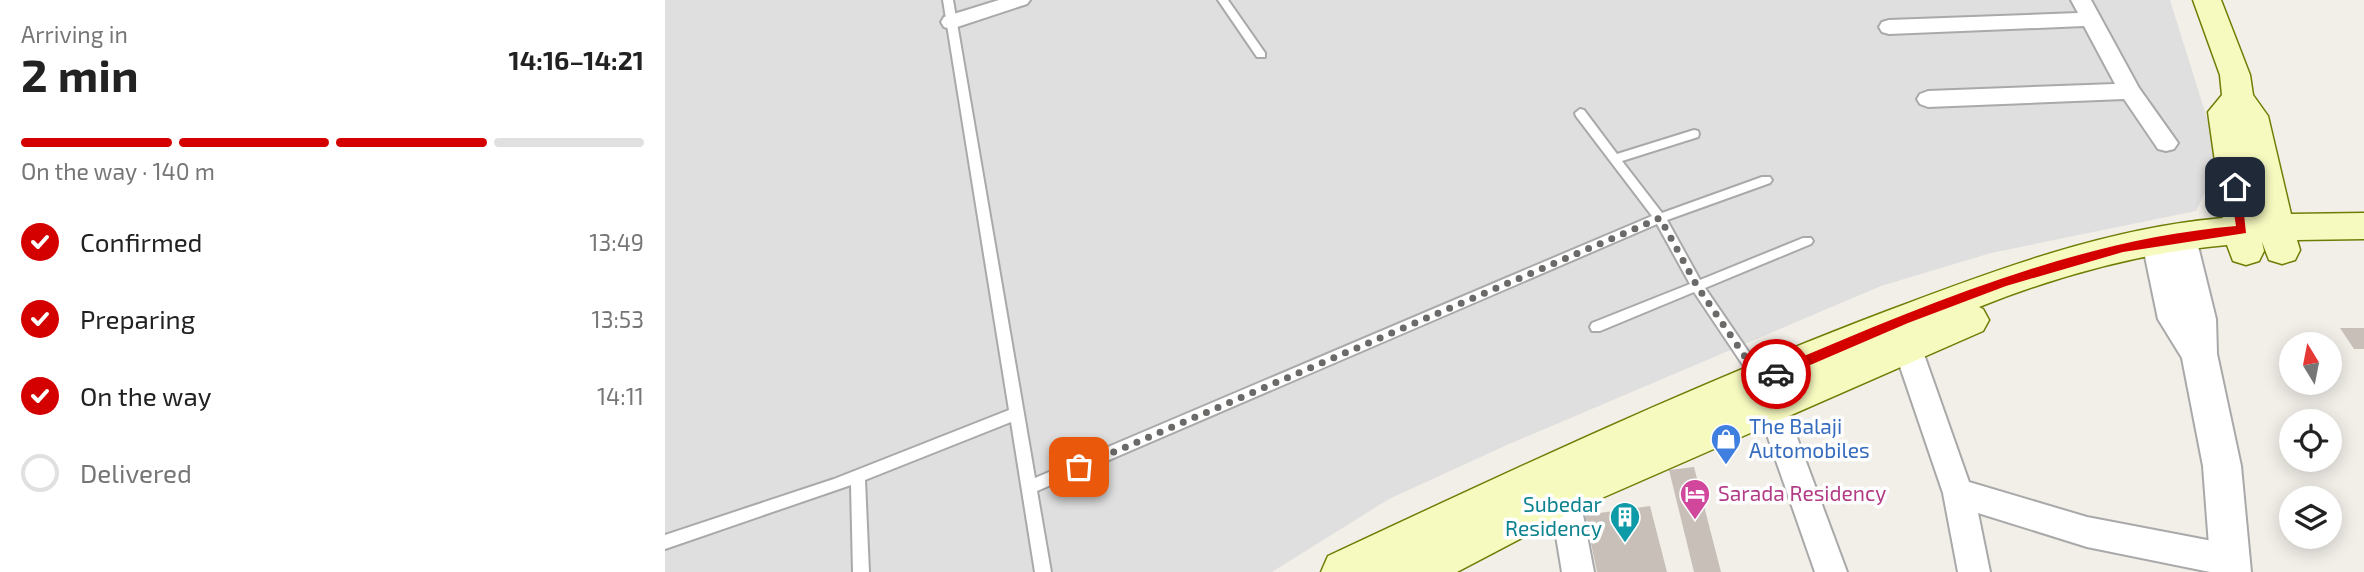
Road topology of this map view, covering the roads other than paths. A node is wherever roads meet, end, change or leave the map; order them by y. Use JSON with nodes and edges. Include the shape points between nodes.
{"nodes":[{"id":1,"x":948,"y":0,"type":"edge"},
{"id":2,"x":1020,"y":0,"type":"edge"},
{"id":3,"x":1223,"y":0,"type":"edge"},
{"id":4,"x":2207,"y":0,"type":"edge"},
{"id":5,"x":2086,"y":9,"type":"edge"},
{"id":6,"x":951,"y":22,"type":"junction"},
{"id":7,"x":1889,"y":27,"type":"dead end"},
{"id":8,"x":1261,"y":55,"type":"dead end"},
{"id":9,"x":2130,"y":91,"type":"junction"},
{"id":10,"x":2238,"y":97,"type":"joint"},
{"id":11,"x":1928,"y":99,"type":"dead end"},
{"id":12,"x":1580,"y":113,"type":"dead end"},
{"id":13,"x":1694,"y":134,"type":"dead end"},
{"id":14,"x":2167,"y":143,"type":"dead end"},
{"id":15,"x":1615,"y":159,"type":"junction"},
{"id":16,"x":1766,"y":180,"type":"dead end"},
{"id":17,"x":1660,"y":218,"type":"junction"},
{"id":18,"x":2364,"y":226,"type":"edge"},
{"id":19,"x":2262,"y":239,"type":"junction"},
{"id":20,"x":1807,"y":242,"type":"dead end"},
{"id":21,"x":2364,"y":247,"type":"edge"},
{"id":22,"x":2170,"y":249,"type":"junction"},
{"id":23,"x":1697,"y":286,"type":"junction"},
{"id":24,"x":1596,"y":327,"type":"dead end"},
{"id":25,"x":1907,"y":346,"type":"junction"},
{"id":26,"x":1766,"y":392,"type":"junction"},
{"id":27,"x":1016,"y":414,"type":"junction"},
{"id":28,"x":858,"y":476,"type":"junction"},
{"id":29,"x":1028,"y":488,"type":"junction"},
{"id":30,"x":1958,"y":493,"type":"junction"},
{"id":31,"x":1564,"y":494,"type":"junction"},
{"id":32,"x":665,"y":542,"type":"edge"},
{"id":33,"x":2229,"y":566,"type":"edge"},
{"id":34,"x":861,"y":572,"type":"edge"},
{"id":35,"x":1043,"y":572,"type":"edge"},
{"id":36,"x":1343,"y":572,"type":"edge"},
{"id":37,"x":1411,"y":572,"type":"edge"},
{"id":38,"x":1578,"y":572,"type":"edge"},
{"id":39,"x":1831,"y":572,"type":"edge"},
{"id":40,"x":1974,"y":572,"type":"edge"}],
"edges":[{"from":1,"to":6,"type":"lane"},
{"from":2,"to":6,"type":"street"},
{"from":3,"to":8,"type":"lane"},
{"from":4,"to":10,"type":"main road","via":[[2235,75]]},
{"from":5,"to":7,"type":"street"},
{"from":5,"to":9,"type":"street"},
{"from":6,"to":27,"type":"lane"},
{"from":9,"to":11,"type":"street"},
{"from":9,"to":14,"type":"street"},
{"from":10,"to":19,"type":"main road","via":[[2224,112]]},
{"from":12,"to":15,"type":"lane"},
{"from":13,"to":15,"type":"lane"},
{"from":15,"to":17,"type":"lane"},
{"from":16,"to":17,"type":"lane"},
{"from":17,"to":23,"type":"lane"},
{"from":17,"to":29,"type":"lane"},
{"from":18,"to":19,"type":"main road"},
{"from":19,"to":21,"type":"main road"},
{"from":19,"to":22,"type":"main road"},
{"from":20,"to":23,"type":"lane"},
{"from":22,"to":25,"type":"main road"},
{"from":22,"to":26,"type":"main road","via":[[2123,248],[2004,282],[1904,319]]},
{"from":22,"to":33,"type":"street","via":[[2175,319],[2199,354],[2222,466]]},
{"from":23,"to":24,"type":"lane"},
{"from":23,"to":26,"type":"lane"},
{"from":25,"to":26,"type":"main road"},
{"from":25,"to":30,"type":"street"},
{"from":26,"to":31,"type":"main road"},
{"from":26,"to":36,"type":"main road","via":[[1560,468]]},
{"from":26,"to":39,"type":"street"},
{"from":27,"to":28,"type":"lane"},
{"from":27,"to":29,"type":"lane"},
{"from":28,"to":32,"type":"lane"},
{"from":28,"to":34,"type":"lane"},
{"from":29,"to":35,"type":"lane"},
{"from":30,"to":33,"type":"street","via":[[2087,532]]},
{"from":30,"to":40,"type":"street"},
{"from":31,"to":37,"type":"main road"},
{"from":31,"to":38,"type":"street"}]}
